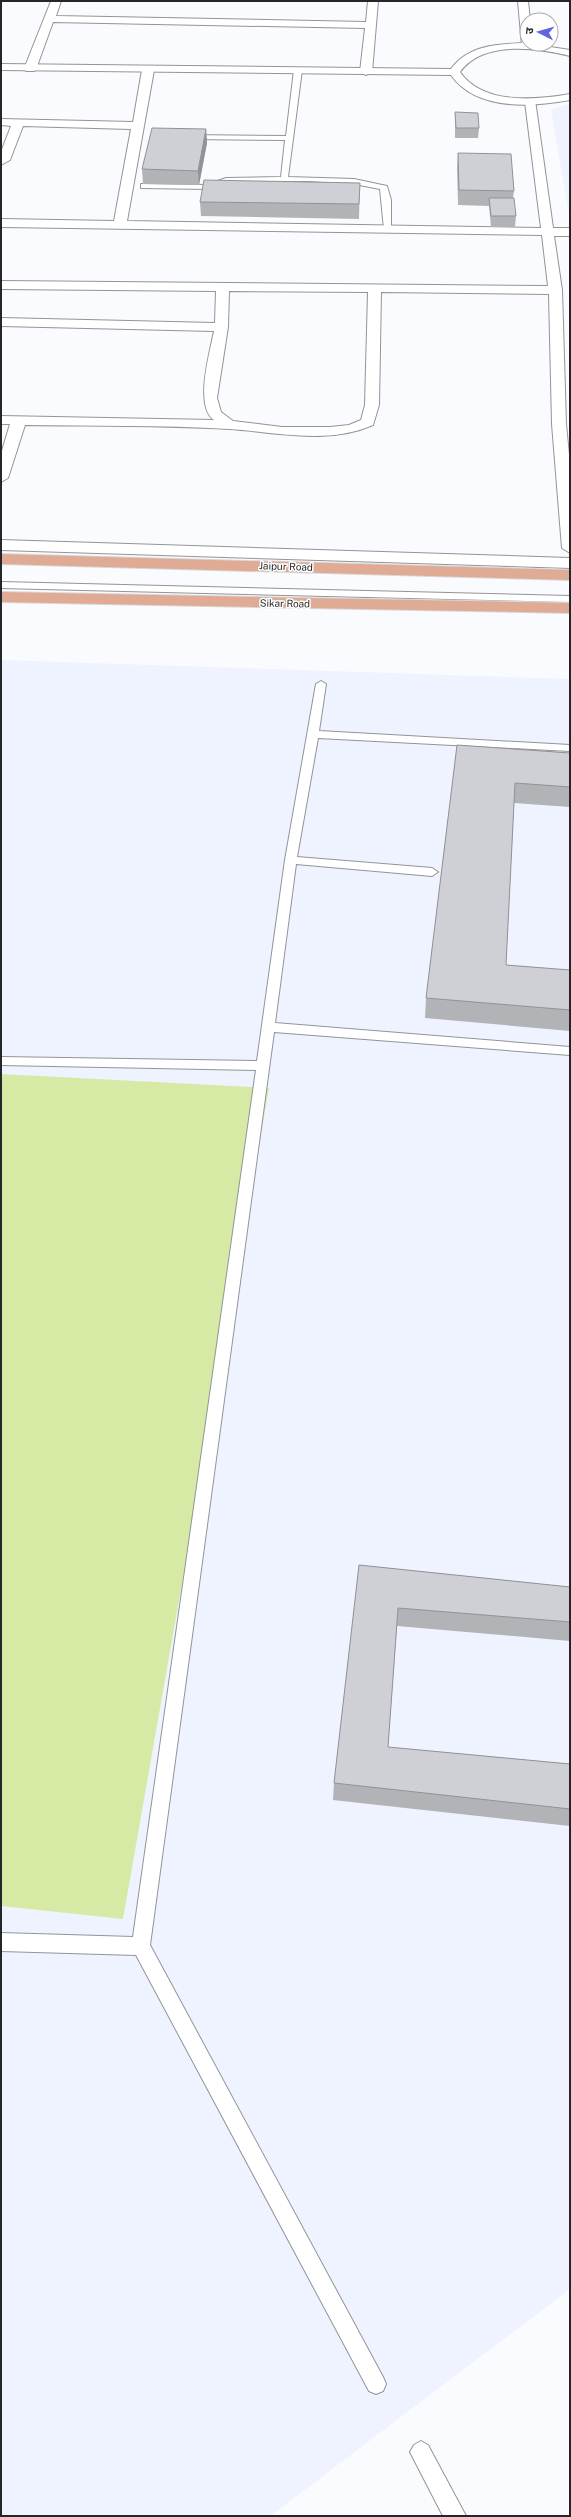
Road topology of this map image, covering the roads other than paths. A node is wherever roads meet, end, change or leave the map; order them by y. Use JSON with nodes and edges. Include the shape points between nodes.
{"nodes":[{"id":1,"x":56,"y":1,"type":"edge"},
{"id":2,"x":373,"y":1,"type":"edge"},
{"id":3,"x":523,"y":1,"type":"edge"},
{"id":4,"x":524,"y":12,"type":"edge"},
{"id":5,"x":50,"y":19,"type":"junction"},
{"id":6,"x":372,"y":25,"type":"junction"},
{"id":7,"x":519,"y":47,"type":"edge"},
{"id":8,"x":559,"y":51,"type":"edge"},
{"id":9,"x":570,"y":53,"type":"edge"},
{"id":10,"x":1,"y":67,"type":"edge"},
{"id":11,"x":30,"y":69,"type":"junction"},
{"id":12,"x":148,"y":70,"type":"junction"},
{"id":13,"x":298,"y":70,"type":"junction"},
{"id":14,"x":366,"y":72,"type":"junction"},
{"id":15,"x":454,"y":72,"type":"junction"},
{"id":16,"x":570,"y":97,"type":"edge"},
{"id":17,"x":531,"y":102,"type":"junction"},
{"id":18,"x":1,"y":122,"type":"edge"},
{"id":19,"x":18,"y":123,"type":"junction"},
{"id":20,"x":136,"y":126,"type":"junction"},
{"id":21,"x":180,"y":137,"type":"edge"},
{"id":22,"x":288,"y":138,"type":"junction"},
{"id":23,"x":1,"y":161,"type":"edge"},
{"id":24,"x":284,"y":180,"type":"junction"},
{"id":25,"x":144,"y":186,"type":"edge"},
{"id":26,"x":1,"y":223,"type":"edge"},
{"id":27,"x":120,"y":225,"type":"junction"},
{"id":28,"x":388,"y":229,"type":"junction"},
{"id":29,"x":547,"y":231,"type":"junction"},
{"id":30,"x":570,"y":232,"type":"edge"},
{"id":31,"x":1,"y":285,"type":"edge"},
{"id":32,"x":223,"y":288,"type":"junction"},
{"id":33,"x":375,"y":288,"type":"junction"},
{"id":34,"x":555,"y":290,"type":"junction"},
{"id":35,"x":1,"y":322,"type":"edge"},
{"id":36,"x":221,"y":327,"type":"junction"},
{"id":37,"x":1,"y":420,"type":"edge"},
{"id":38,"x":19,"y":420,"type":"junction"},
{"id":39,"x":565,"y":424,"type":"edge"},
{"id":40,"x":229,"y":425,"type":"junction"},
{"id":41,"x":1,"y":478,"type":"edge"},
{"id":42,"x":1,"y":545,"type":"edge"},
{"id":43,"x":570,"y":548,"type":"edge"},
{"id":44,"x":1,"y":559,"type":"edge"},
{"id":45,"x":570,"y":563,"type":"edge"},
{"id":46,"x":570,"y":575,"type":"edge"},
{"id":47,"x":1,"y":586,"type":"edge"},
{"id":48,"x":1,"y":597,"type":"edge"},
{"id":49,"x":570,"y":599,"type":"edge"},
{"id":50,"x":570,"y":608,"type":"edge"},
{"id":51,"x":321,"y":684,"type":"dead end"},
{"id":52,"x":313,"y":734,"type":"junction"},
{"id":53,"x":570,"y":748,"type":"edge"},
{"id":54,"x":291,"y":860,"type":"junction"},
{"id":55,"x":432,"y":872,"type":"dead end"},
{"id":56,"x":269,"y":1027,"type":"junction"},
{"id":57,"x":570,"y":1051,"type":"edge"},
{"id":58,"x":1,"y":1061,"type":"edge"},
{"id":59,"x":263,"y":1066,"type":"junction"},
{"id":60,"x":1,"y":1942,"type":"edge"},
{"id":61,"x":141,"y":1946,"type":"junction"},
{"id":62,"x":376,"y":2384,"type":"dead end"},
{"id":63,"x":421,"y":2452,"type":"dead end"},
{"id":64,"x":455,"y":2516,"type":"edge"}],
"edges":[{"from":1,"to":5,"type":"street"},
{"from":2,"to":6,"type":"street"},
{"from":3,"to":4,"type":"street"},
{"from":5,"to":6,"type":"street"},
{"from":5,"to":11,"type":"street"},
{"from":6,"to":14,"type":"street"},
{"from":7,"to":15,"type":"street","via":[[489,49],[469,55],[458,63]]},
{"from":8,"to":9,"type":"street"},
{"from":10,"to":11,"type":"street"},
{"from":11,"to":12,"type":"street"},
{"from":12,"to":13,"type":"street"},
{"from":12,"to":20,"type":"street"},
{"from":13,"to":14,"type":"street"},
{"from":13,"to":22,"type":"lane"},
{"from":14,"to":15,"type":"street"},
{"from":15,"to":17,"type":"street","via":[[467,88],[484,95]]},
{"from":16,"to":17,"type":"street"},
{"from":17,"to":29,"type":"street"},
{"from":18,"to":19,"type":"street"},
{"from":19,"to":20,"type":"street"},
{"from":19,"to":23,"type":"street","via":[[4,160]]},
{"from":20,"to":27,"type":"street"},
{"from":21,"to":22,"type":"lane"},
{"from":22,"to":24,"type":"lane"},
{"from":24,"to":25,"type":"lane","via":[[226,180],[208,187]]},
{"from":24,"to":28,"type":"lane","via":[[376,183],[384,188]]},
{"from":26,"to":27,"type":"street"},
{"from":27,"to":28,"type":"street"},
{"from":28,"to":29,"type":"street"},
{"from":29,"to":30,"type":"street"},
{"from":29,"to":34,"type":"street"},
{"from":31,"to":32,"type":"street"},
{"from":32,"to":33,"type":"street"},
{"from":32,"to":36,"type":"street"},
{"from":33,"to":34,"type":"street"},
{"from":33,"to":40,"type":"street","via":[[372,405],[368,422],[352,429],[330,432],[282,431]]},
{"from":34,"to":39,"type":"street"},
{"from":35,"to":36,"type":"street"},
{"from":36,"to":40,"type":"street","via":[[210,398],[214,414]]},
{"from":37,"to":38,"type":"street"},
{"from":38,"to":40,"type":"street"},
{"from":38,"to":41,"type":"street"},
{"from":39,"to":43,"type":"street"},
{"from":42,"to":45,"type":"street"},
{"from":44,"to":46,"type":"main road","name":"Jaipur Road"},
{"from":47,"to":49,"type":"lane"},
{"from":48,"to":50,"type":"main road","name":"Sikar Road"},
{"from":51,"to":52,"type":"lane"},
{"from":52,"to":53,"type":"lane"},
{"from":52,"to":54,"type":"lane"},
{"from":54,"to":55,"type":"lane"},
{"from":54,"to":56,"type":"lane"},
{"from":56,"to":57,"type":"lane"},
{"from":56,"to":59,"type":"lane"},
{"from":58,"to":59,"type":"lane"},
{"from":59,"to":61,"type":"lane"},
{"from":60,"to":61,"type":"lane"},
{"from":61,"to":62,"type":"lane"},
{"from":63,"to":64,"type":"lane"}]}
